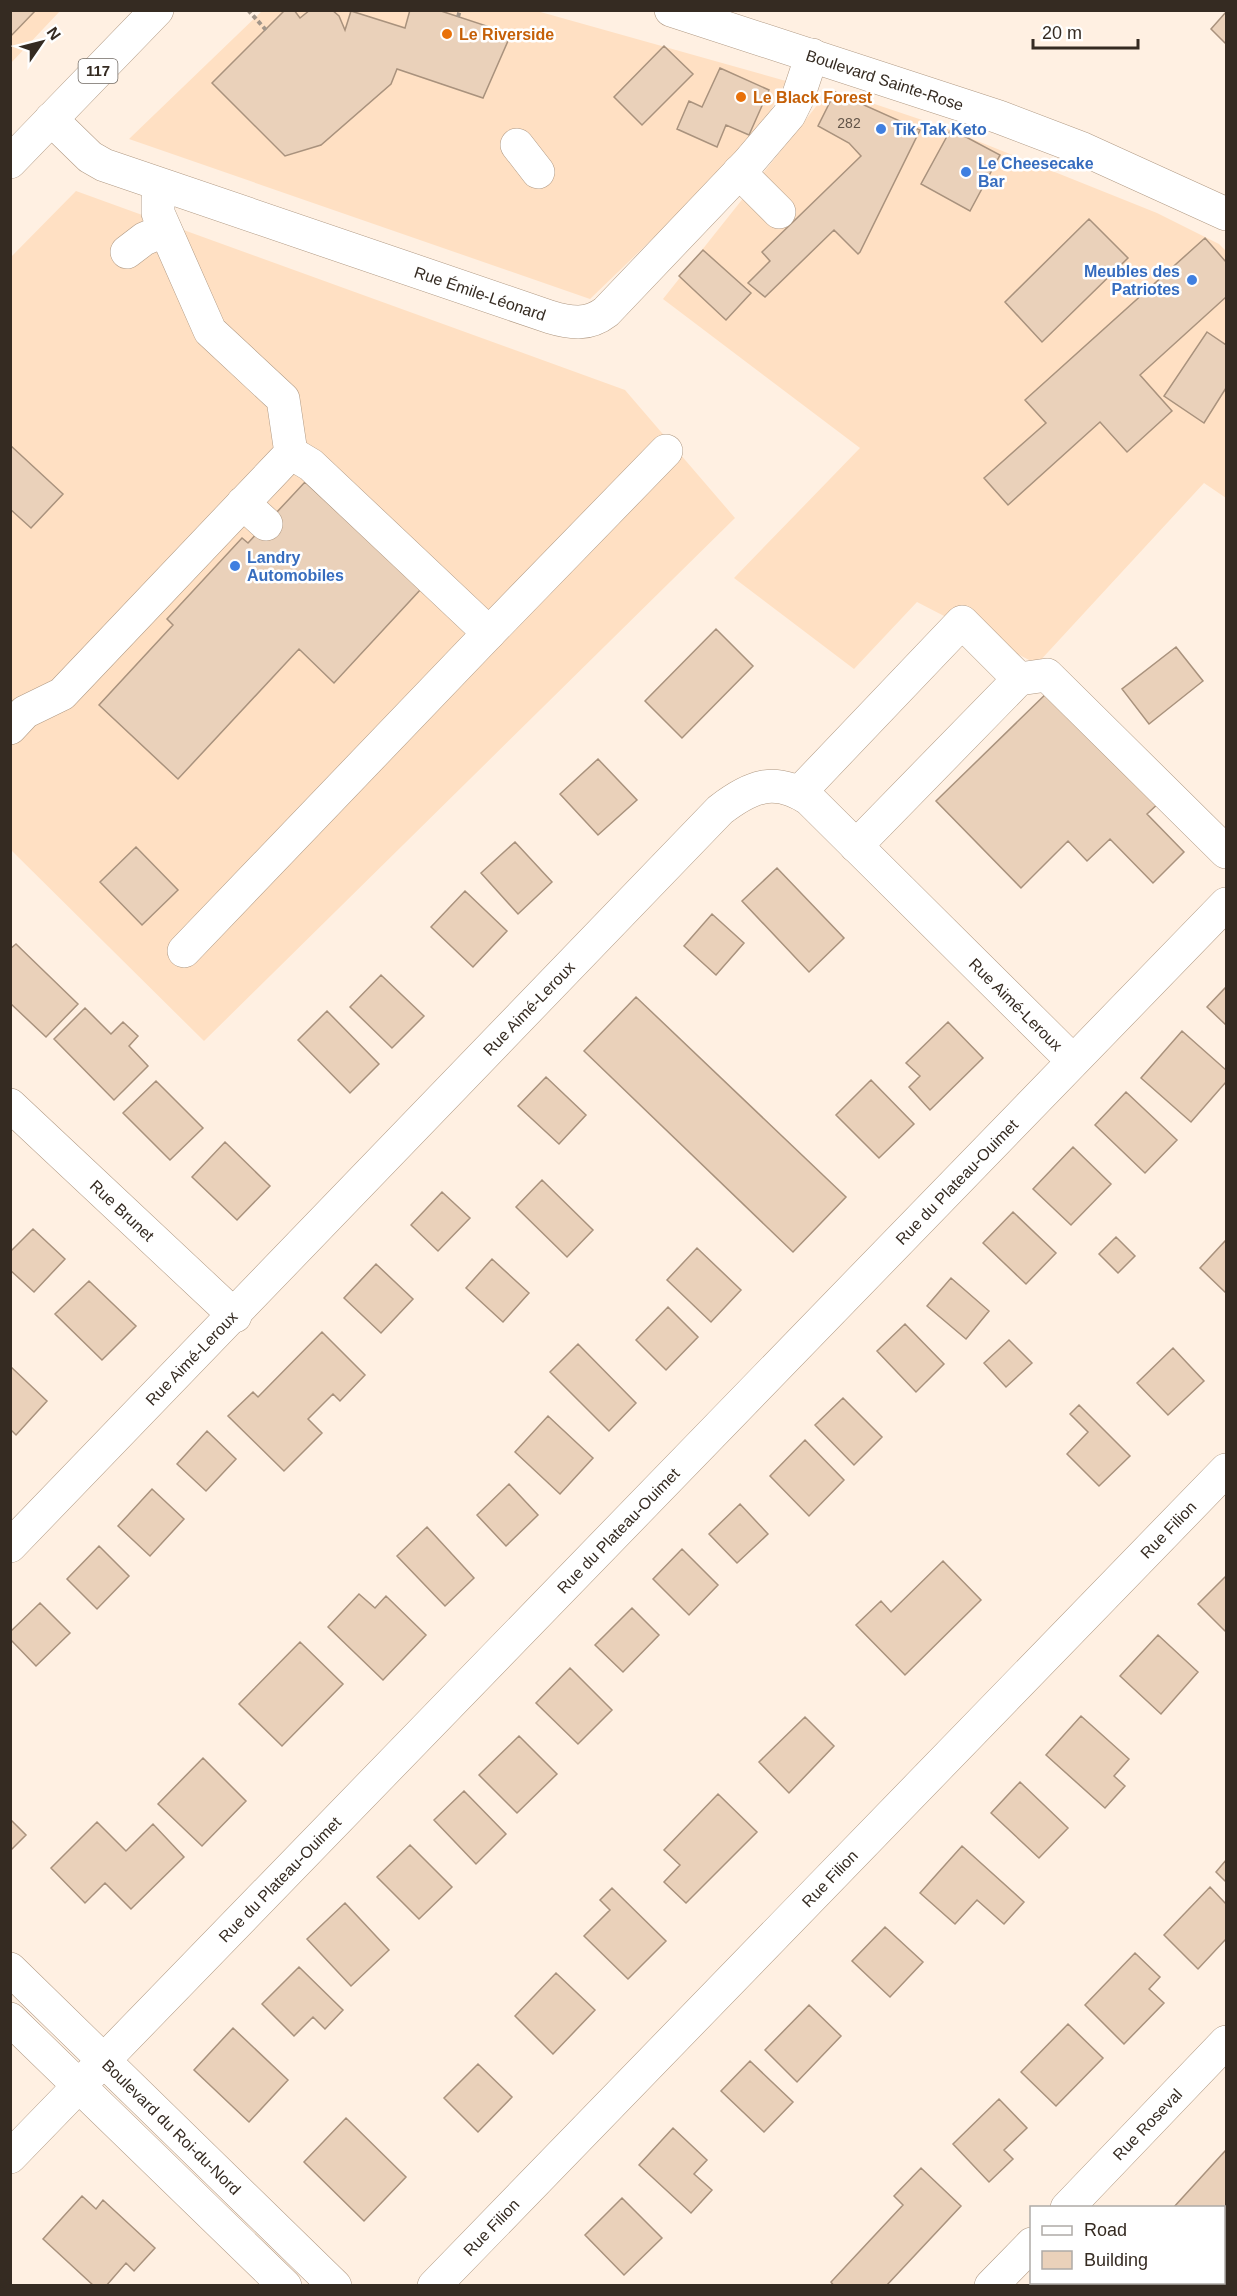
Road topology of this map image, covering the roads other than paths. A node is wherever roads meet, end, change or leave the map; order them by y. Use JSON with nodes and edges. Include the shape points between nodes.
{"nodes":[{"id":1,"x":157,"y":10,"type":"edge"},
{"id":2,"x":671,"y":10,"type":"edge"},
{"id":3,"x":812,"y":55,"type":"junction"},
{"id":4,"x":51,"y":119,"type":"junction"},
{"id":5,"x":517,"y":145,"type":"dead end"},
{"id":6,"x":10,"y":162,"type":"edge"},
{"id":7,"x":538,"y":172,"type":"dead end"},
{"id":8,"x":739,"y":172,"type":"junction"},
{"id":9,"x":162,"y":187,"type":"junction"},
{"id":10,"x":779,"y":212,"type":"dead end"},
{"id":11,"x":1227,"y":214,"type":"edge"},
{"id":12,"x":165,"y":230,"type":"junction"},
{"id":13,"x":127,"y":252,"type":"dead end"},
{"id":14,"x":666,"y":452,"type":"dead end"},
{"id":15,"x":291,"y":453,"type":"junction"},
{"id":16,"x":489,"y":633,"type":"junction"},
{"id":17,"x":1019,"y":679,"type":"junction"},
{"id":18,"x":10,"y":728,"type":"edge"},
{"id":19,"x":800,"y":793,"type":"junction"},
{"id":20,"x":856,"y":846,"type":"junction"},
{"id":21,"x":1227,"y":852,"type":"edge"},
{"id":22,"x":1227,"y":904,"type":"edge"},
{"id":23,"x":184,"y":951,"type":"dead end"},
{"id":24,"x":1073,"y":1061,"type":"junction"},
{"id":25,"x":10,"y":1105,"type":"edge"},
{"id":26,"x":234,"y":1316,"type":"junction"},
{"id":27,"x":1227,"y":1470,"type":"edge"},
{"id":28,"x":10,"y":1546,"type":"edge"},
{"id":29,"x":10,"y":1969,"type":"edge"},
{"id":30,"x":10,"y":2019,"type":"edge"},
{"id":31,"x":1227,"y":2042,"type":"edge"},
{"id":32,"x":105,"y":2060,"type":"junction"},
{"id":33,"x":79,"y":2086,"type":"junction"},
{"id":34,"x":10,"y":2157,"type":"edge"},
{"id":35,"x":1069,"y":2206,"type":"edge"},
{"id":36,"x":1030,"y":2246,"type":"edge"},
{"id":37,"x":285,"y":2286,"type":"edge"},
{"id":38,"x":335,"y":2286,"type":"edge"},
{"id":39,"x":434,"y":2286,"type":"edge"},
{"id":40,"x":991,"y":2286,"type":"edge"}],
"edges":[{"from":1,"to":4,"type":"street","number":"117"},
{"from":2,"to":3,"type":"street","name":"Boulevard Sainte-Rose"},
{"from":3,"to":8,"type":"street","name":"Rue Émile-Léonard","via":[[789,115]]},
{"from":3,"to":11,"type":"street","name":"Boulevard Sainte-Rose","via":[[1083,149]]},
{"from":4,"to":6,"type":"street","number":"117"},
{"from":4,"to":9,"type":"street","name":"Rue Émile-Léonard","via":[[90,157]]},
{"from":5,"to":7,"type":"street"},
{"from":8,"to":9,"type":"street","name":"Rue Émile-Léonard","via":[[606,312],[578,323]]},
{"from":8,"to":10,"type":"street"},
{"from":9,"to":12,"type":"street","via":[[157,205]]},
{"from":12,"to":13,"type":"street"},
{"from":12,"to":15,"type":"street","via":[[210,331],[283,399]]},
{"from":14,"to":16,"type":"street"},
{"from":15,"to":16,"type":"street","via":[[310,465]]},
{"from":15,"to":18,"type":"street","via":[[255,513],[62,694],[25,712]]},
{"from":16,"to":23,"type":"street"},
{"from":17,"to":19,"type":"street","via":[[962,622]]},
{"from":17,"to":20,"type":"street"},
{"from":17,"to":21,"type":"street","via":[[1047,675]]},
{"from":19,"to":20,"type":"street","name":"Rue Aimé-Leroux"},
{"from":19,"to":26,"type":"street","name":"Rue Aimé-Leroux","via":[[784,788],[755,788],[720,810]]},
{"from":20,"to":24,"type":"street","name":"Rue Aimé-Leroux"},
{"from":22,"to":24,"type":"street","name":"Rue du Plateau-Ouimet"},
{"from":24,"to":32,"type":"street","name":"Rue du Plateau-Ouimet"},
{"from":25,"to":26,"type":"street","name":"Rue Brunet"},
{"from":26,"to":28,"type":"street","name":"Rue Aimé-Leroux"},
{"from":27,"to":39,"type":"street","name":"Rue Filion"},
{"from":29,"to":32,"type":"street","name":"Boulevard du Roi-du-Nord"},
{"from":30,"to":33,"type":"street"},
{"from":31,"to":35,"type":"street","name":"Rue Roseval"},
{"from":32,"to":33,"type":"street","name":"Rue du Plateau-Ouimet"},
{"from":32,"to":38,"type":"street","name":"Boulevard du Roi-du-Nord"},
{"from":33,"to":34,"type":"street","name":"Rue du Plateau-Ouimet"},
{"from":33,"to":37,"type":"street"},
{"from":36,"to":40,"type":"street"}]}
